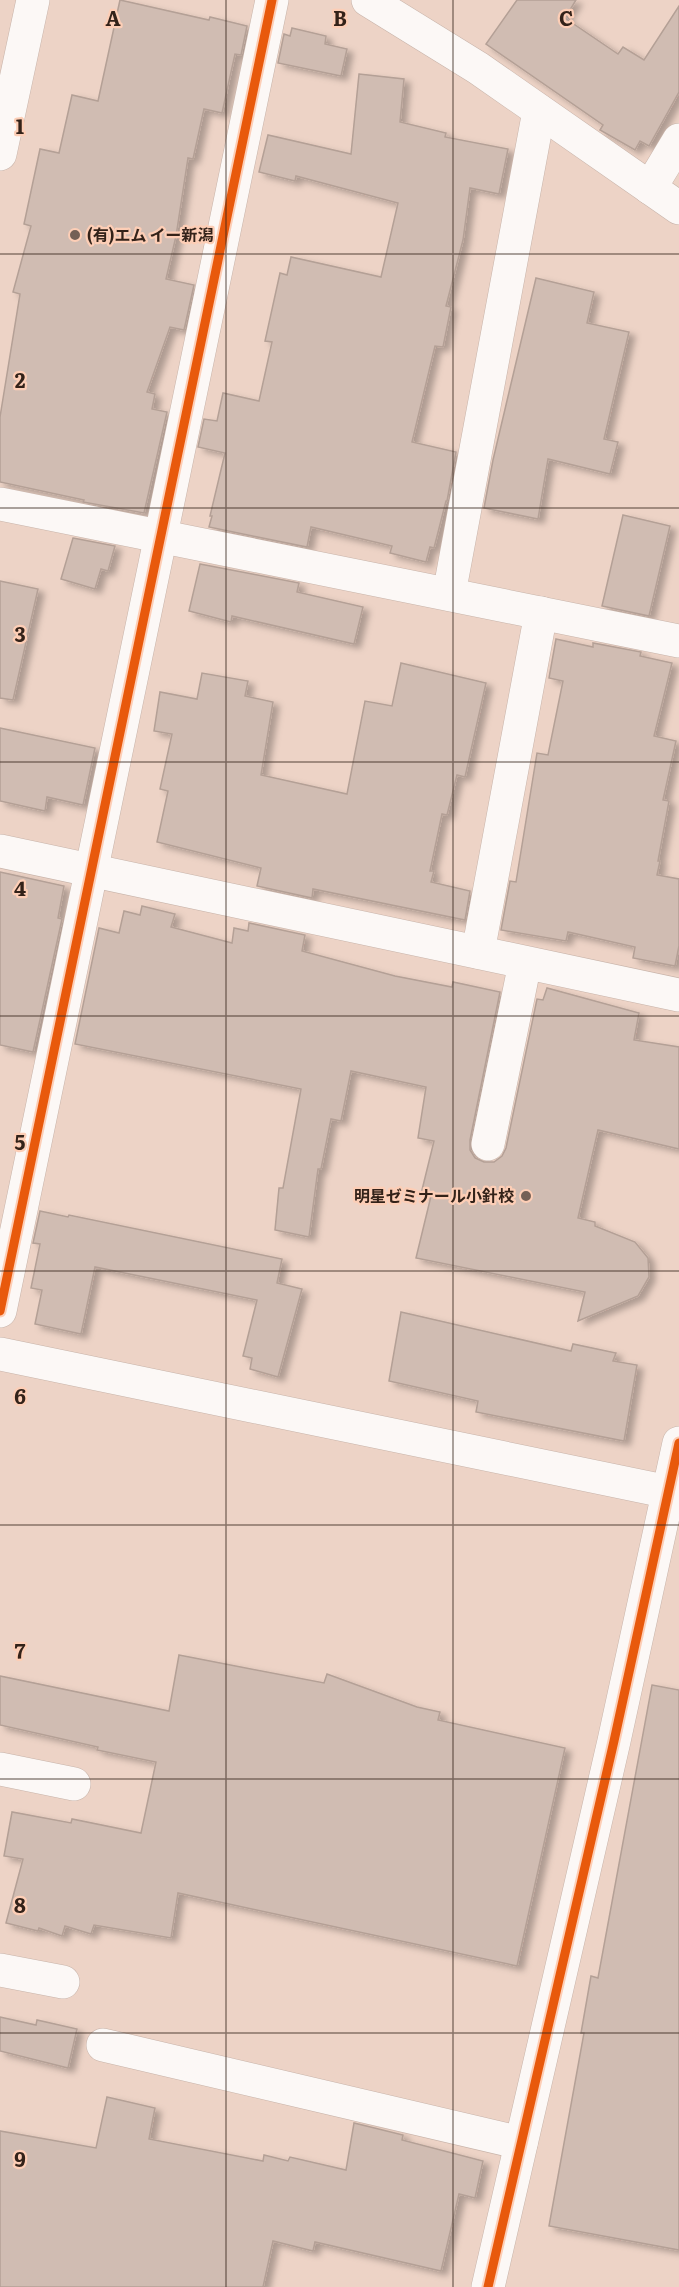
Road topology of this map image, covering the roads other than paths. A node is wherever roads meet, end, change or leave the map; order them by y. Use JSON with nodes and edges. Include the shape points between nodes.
{"nodes":[{"id":1,"x":33,"y":0,"type":"edge"},
{"id":2,"x":272,"y":0,"type":"edge"},
{"id":3,"x":368,"y":0,"type":"edge"},
{"id":4,"x":539,"y":111,"type":"junction"},
{"id":5,"x":679,"y":140,"type":"edge"},
{"id":6,"x":0,"y":154,"type":"edge"},
{"id":7,"x":650,"y":188,"type":"junction"},
{"id":8,"x":679,"y":208,"type":"edge"},
{"id":9,"x":0,"y":504,"type":"edge"},
{"id":10,"x":161,"y":537,"type":"junction"},
{"id":11,"x":449,"y":594,"type":"junction"},
{"id":12,"x":541,"y":613,"type":"junction"},
{"id":13,"x":679,"y":641,"type":"edge"},
{"id":14,"x":0,"y":851,"type":"edge"},
{"id":15,"x":91,"y":870,"type":"junction"},
{"id":16,"x":478,"y":952,"type":"junction"},
{"id":17,"x":525,"y":963,"type":"junction"},
{"id":18,"x":679,"y":995,"type":"edge"},
{"id":19,"x":488,"y":1144,"type":"dead end"},
{"id":20,"x":0,"y":1311,"type":"edge"},
{"id":21,"x":0,"y":1354,"type":"edge"},
{"id":22,"x":679,"y":1443,"type":"edge"},
{"id":23,"x":674,"y":1493,"type":"edge"},
{"id":24,"x":0,"y":1769,"type":"edge"},
{"id":25,"x":74,"y":1784,"type":"dead end"},
{"id":26,"x":0,"y":1970,"type":"edge"},
{"id":27,"x":63,"y":1982,"type":"dead end"},
{"id":28,"x":103,"y":2045,"type":"dead end"},
{"id":29,"x":521,"y":2143,"type":"junction"},
{"id":30,"x":488,"y":2287,"type":"edge"}],
"edges":[{"from":1,"to":6,"type":"street"},
{"from":2,"to":10,"type":"street"},
{"from":3,"to":4,"type":"street"},
{"from":4,"to":7,"type":"street"},
{"from":4,"to":11,"type":"street"},
{"from":5,"to":7,"type":"street"},
{"from":7,"to":8,"type":"street"},
{"from":9,"to":10,"type":"street"},
{"from":10,"to":11,"type":"street"},
{"from":10,"to":15,"type":"street"},
{"from":11,"to":12,"type":"street"},
{"from":12,"to":13,"type":"street"},
{"from":12,"to":16,"type":"street"},
{"from":14,"to":15,"type":"street"},
{"from":15,"to":16,"type":"street"},
{"from":15,"to":20,"type":"street"},
{"from":16,"to":17,"type":"street"},
{"from":17,"to":18,"type":"street"},
{"from":17,"to":19,"type":"street"},
{"from":21,"to":23,"type":"street"},
{"from":22,"to":23,"type":"street"},
{"from":23,"to":29,"type":"street"},
{"from":24,"to":25,"type":"street"},
{"from":26,"to":27,"type":"street"},
{"from":28,"to":29,"type":"street"},
{"from":29,"to":30,"type":"street"}]}
